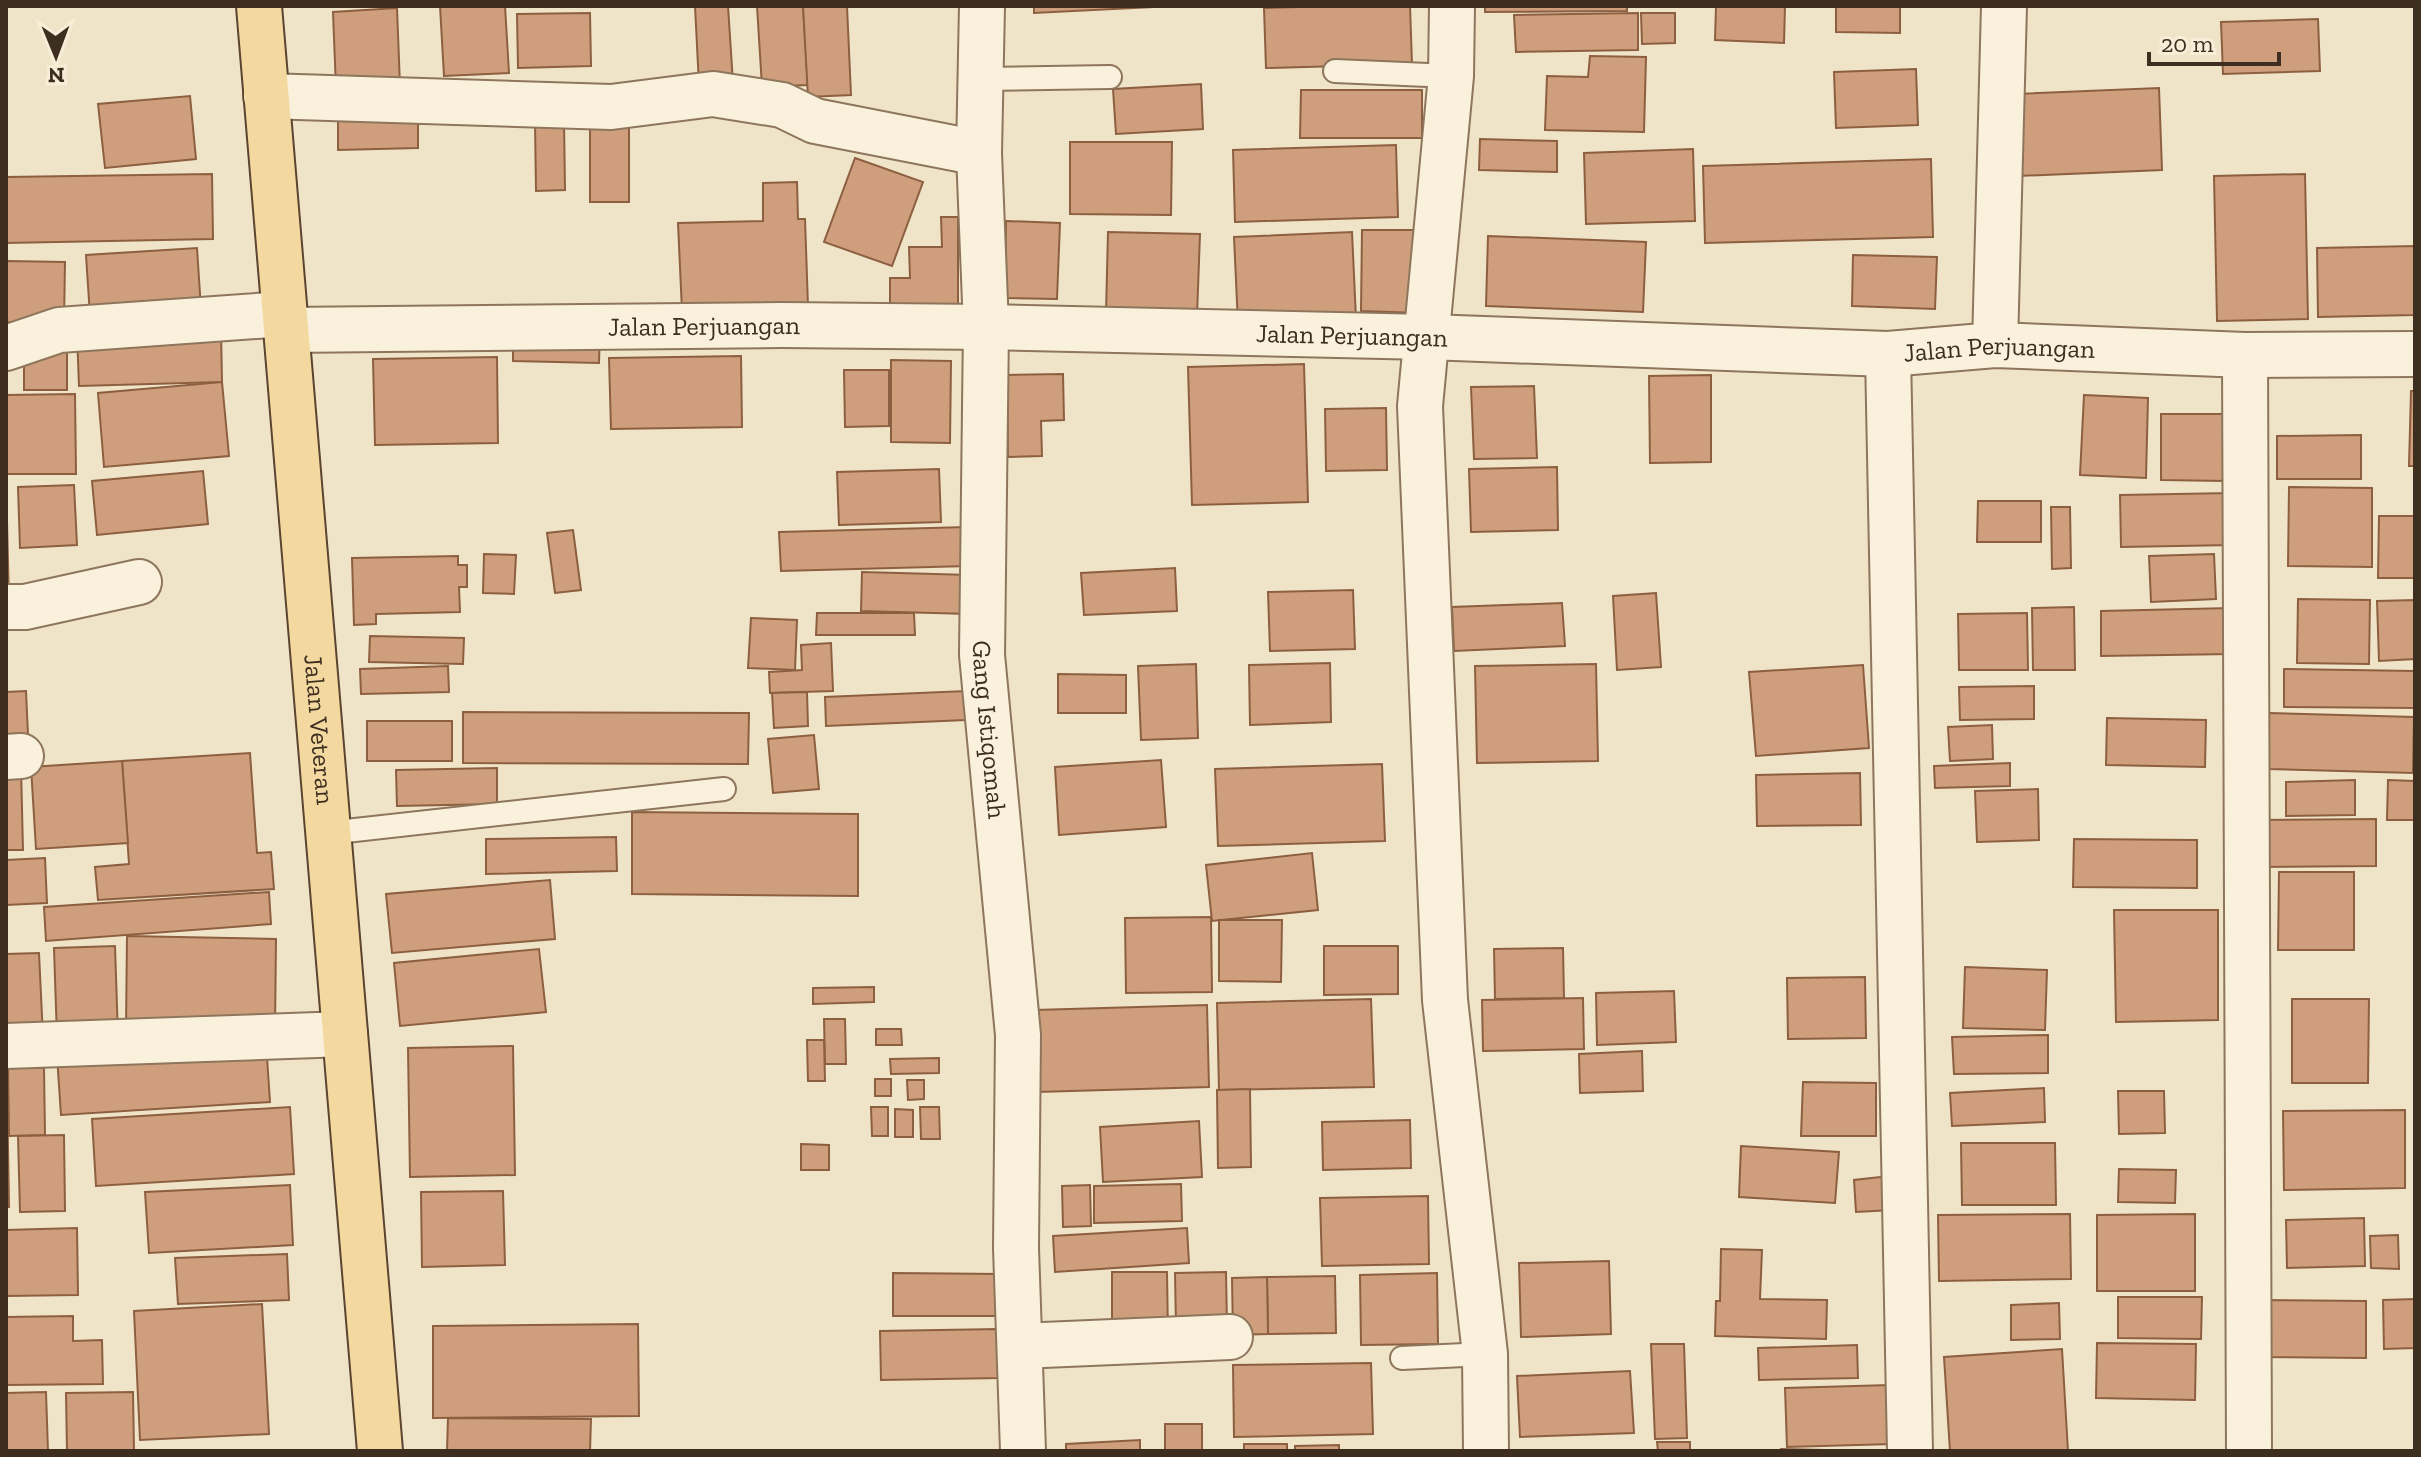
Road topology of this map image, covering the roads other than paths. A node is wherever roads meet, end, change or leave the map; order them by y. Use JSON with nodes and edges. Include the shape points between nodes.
{"nodes":[{"id":1,"x":259,"y":6,"type":"edge"},
{"id":2,"x":982,"y":6,"type":"edge"},
{"id":3,"x":1452,"y":6,"type":"edge"},
{"id":4,"x":2004,"y":6,"type":"edge"},
{"id":5,"x":1335,"y":71,"type":"dead end"},
{"id":6,"x":1451,"y":76,"type":"junction"},
{"id":7,"x":1110,"y":77,"type":"dead end"},
{"id":8,"x":981,"y":79,"type":"junction"},
{"id":9,"x":266,"y":96,"type":"junction"},
{"id":10,"x":979,"y":153,"type":"junction"},
{"id":11,"x":285,"y":322,"type":"junction"},
{"id":12,"x":986,"y":327,"type":"junction"},
{"id":13,"x":1428,"y":337,"type":"junction"},
{"id":14,"x":1995,"y":345,"type":"junction"},
{"id":15,"x":6,"y":348,"type":"edge"},
{"id":16,"x":1888,"y":354,"type":"junction"},
{"id":17,"x":2415,"y":354,"type":"edge"},
{"id":18,"x":2245,"y":355,"type":"junction"},
{"id":19,"x":139,"y":582,"type":"dead end"},
{"id":20,"x":6,"y":607,"type":"edge"},
{"id":21,"x":724,"y":789,"type":"dead end"},
{"id":22,"x":328,"y":833,"type":"junction"},
{"id":23,"x":345,"y":1034,"type":"junction"},
{"id":24,"x":6,"y":1046,"type":"edge"},
{"id":25,"x":1230,"y":1337,"type":"dead end"},
{"id":26,"x":1020,"y":1346,"type":"junction"},
{"id":27,"x":1485,"y":1354,"type":"junction"},
{"id":28,"x":1402,"y":1358,"type":"dead end"},
{"id":29,"x":380,"y":1451,"type":"edge"},
{"id":30,"x":1023,"y":1451,"type":"edge"},
{"id":31,"x":1486,"y":1451,"type":"edge"},
{"id":32,"x":1910,"y":1451,"type":"edge"},
{"id":33,"x":2249,"y":1451,"type":"edge"}],
"edges":[{"from":1,"to":9,"type":"main road","name":"Jalan Veteran"},
{"from":2,"to":8,"type":"street","name":"Gang Istiqomah"},
{"from":3,"to":6,"type":"street"},
{"from":4,"to":14,"type":"street"},
{"from":5,"to":6,"type":"lane"},
{"from":6,"to":13,"type":"street"},
{"from":7,"to":8,"type":"lane"},
{"from":8,"to":10,"type":"street","name":"Gang Istiqomah"},
{"from":9,"to":10,"type":"street","via":[[611,107],[713,94],[782,105],[815,121]]},
{"from":9,"to":11,"type":"main road","name":"Jalan Veteran"},
{"from":10,"to":12,"type":"street","name":"Gang Istiqomah"},
{"from":11,"to":12,"type":"street","name":"Jalan Perjuangan"},
{"from":11,"to":15,"type":"street","name":"Jalan Perjuangan","via":[[59,330]]},
{"from":11,"to":22,"type":"main road","name":"Jalan Veteran"},
{"from":12,"to":13,"type":"street","name":"Jalan Perjuangan"},
{"from":12,"to":26,"type":"street","name":"Gang Istiqomah","via":[[982,655],[1018,1035]]},
{"from":13,"to":16,"type":"street","name":"Jalan Perjuangan"},
{"from":13,"to":27,"type":"street","via":[[1420,406],[1445,1000]]},
{"from":14,"to":16,"type":"street","name":"Jalan Perjuangan"},
{"from":14,"to":18,"type":"street","name":"Jalan Perjuangan"},
{"from":16,"to":32,"type":"street"},
{"from":17,"to":18,"type":"street","name":"Jalan Perjuangan"},
{"from":18,"to":33,"type":"street"},
{"from":19,"to":20,"type":"street"},
{"from":21,"to":22,"type":"lane"},
{"from":22,"to":23,"type":"main road","name":"Jalan Veteran"},
{"from":23,"to":24,"type":"street"},
{"from":23,"to":29,"type":"main road","name":"Jalan Veteran"},
{"from":25,"to":26,"type":"street"},
{"from":26,"to":30,"type":"street","name":"Gang Istiqomah"},
{"from":27,"to":28,"type":"lane"},
{"from":27,"to":31,"type":"street"}]}
